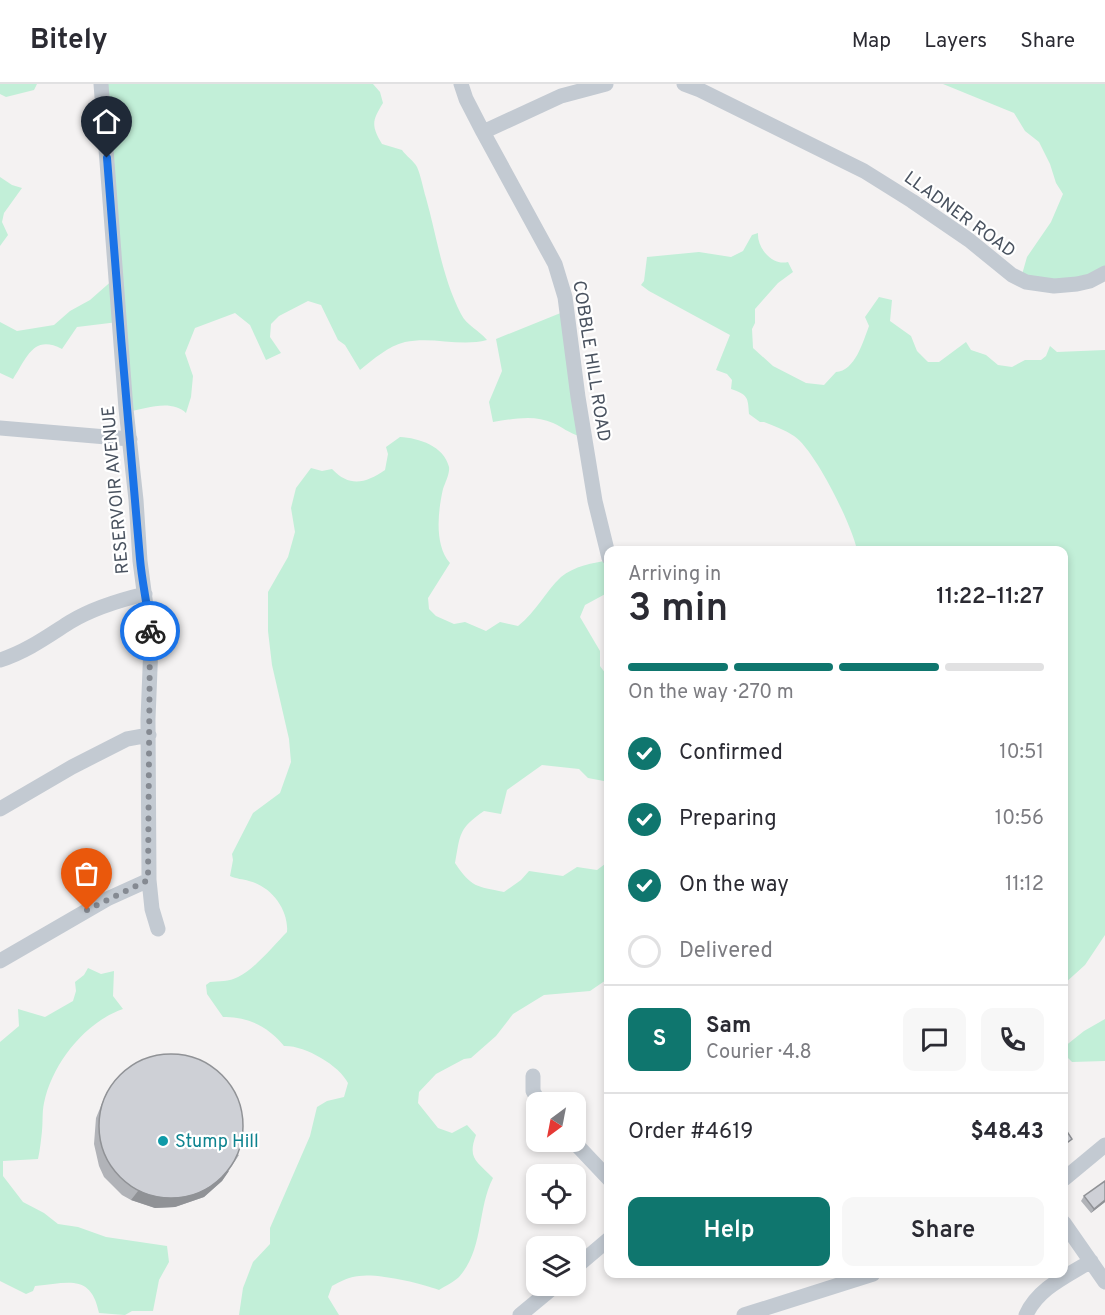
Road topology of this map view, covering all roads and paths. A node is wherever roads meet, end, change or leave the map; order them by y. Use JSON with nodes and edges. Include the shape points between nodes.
{"nodes":[{"id":1,"x":101,"y":84,"type":"edge"},
{"id":2,"x":461,"y":84,"type":"edge"},
{"id":3,"x":606,"y":84,"type":"edge"},
{"id":4,"x":684,"y":84,"type":"edge"},
{"id":5,"x":483,"y":132,"type":"junction"},
{"id":6,"x":1105,"y":273,"type":"edge"},
{"id":7,"x":0,"y":428,"type":"edge"},
{"id":8,"x":130,"y":439,"type":"junction"},
{"id":9,"x":606,"y":546,"type":"edge"},
{"id":10,"x":145,"y":594,"type":"junction"},
{"id":11,"x":0,"y":660,"type":"edge"},
{"id":12,"x":149,"y":735,"type":"junction"},
{"id":13,"x":0,"y":809,"type":"edge"},
{"id":14,"x":148,"y":880,"type":"junction"},
{"id":15,"x":158,"y":928,"type":"dead end"},
{"id":16,"x":0,"y":961,"type":"edge"},
{"id":17,"x":533,"y":1076,"type":"dead end"},
{"id":18,"x":534,"y":1092,"type":"edge"},
{"id":19,"x":1105,"y":1145,"type":"edge"},
{"id":20,"x":583,"y":1152,"type":"edge"},
{"id":21,"x":604,"y":1174,"type":"edge"},
{"id":22,"x":1068,"y":1176,"type":"edge"},
{"id":23,"x":1068,"y":1229,"type":"edge"},
{"id":24,"x":604,"y":1243,"type":"edge"},
{"id":25,"x":586,"y":1259,"type":"edge"},
{"id":26,"x":1091,"y":1261,"type":"junction"},
{"id":27,"x":1068,"y":1275,"type":"edge"},
{"id":28,"x":860,"y":1278,"type":"edge"},
{"id":29,"x":1063,"y":1278,"type":"edge"},
{"id":30,"x":1105,"y":1282,"type":"edge"},
{"id":31,"x":543,"y":1296,"type":"edge"},
{"id":32,"x":520,"y":1315,"type":"edge"},
{"id":33,"x":744,"y":1315,"type":"edge"},
{"id":34,"x":1026,"y":1315,"type":"edge"}],
"edges":[{"from":1,"to":8,"type":"street","name":"RESERVOIR AVENUE"},
{"from":2,"to":5,"type":"street","name":"COBBLE HILL ROAD"},
{"from":3,"to":5,"type":"street","via":[[561,96]]},
{"from":4,"to":6,"type":"street","name":"LLADNER ROAD","via":[[864,171],[1026,282],[1066,285],[1090,281]]},
{"from":5,"to":9,"type":"street","name":"COBBLE HILL ROAD","via":[[555,264],[565,297],[595,501]]},
{"from":7,"to":8,"type":"street"},
{"from":8,"to":10,"type":"street","name":"RESERVOIR AVENUE"},
{"from":10,"to":11,"type":"street","via":[[92,611]]},
{"from":10,"to":12,"type":"street","name":"RESERVOIR AVENUE","via":[[151,644]]},
{"from":12,"to":13,"type":"street","via":[[127,739]]},
{"from":12,"to":14,"type":"street","name":"RESERVOIR AVENUE"},
{"from":14,"to":15,"type":"street","name":"RESERVOIR AVENUE"},
{"from":14,"to":16,"type":"street","via":[[97,904]]},
{"from":17,"to":18,"type":"street"},
{"from":19,"to":22,"type":"street"},
{"from":20,"to":21,"type":"street"},
{"from":23,"to":26,"type":"street"},
{"from":24,"to":25,"type":"street"},
{"from":26,"to":27,"type":"street"},
{"from":26,"to":30,"type":"street"},
{"from":28,"to":33,"type":"street"},
{"from":29,"to":34,"type":"street","via":[[1039,1295]]},
{"from":31,"to":32,"type":"street"}]}
